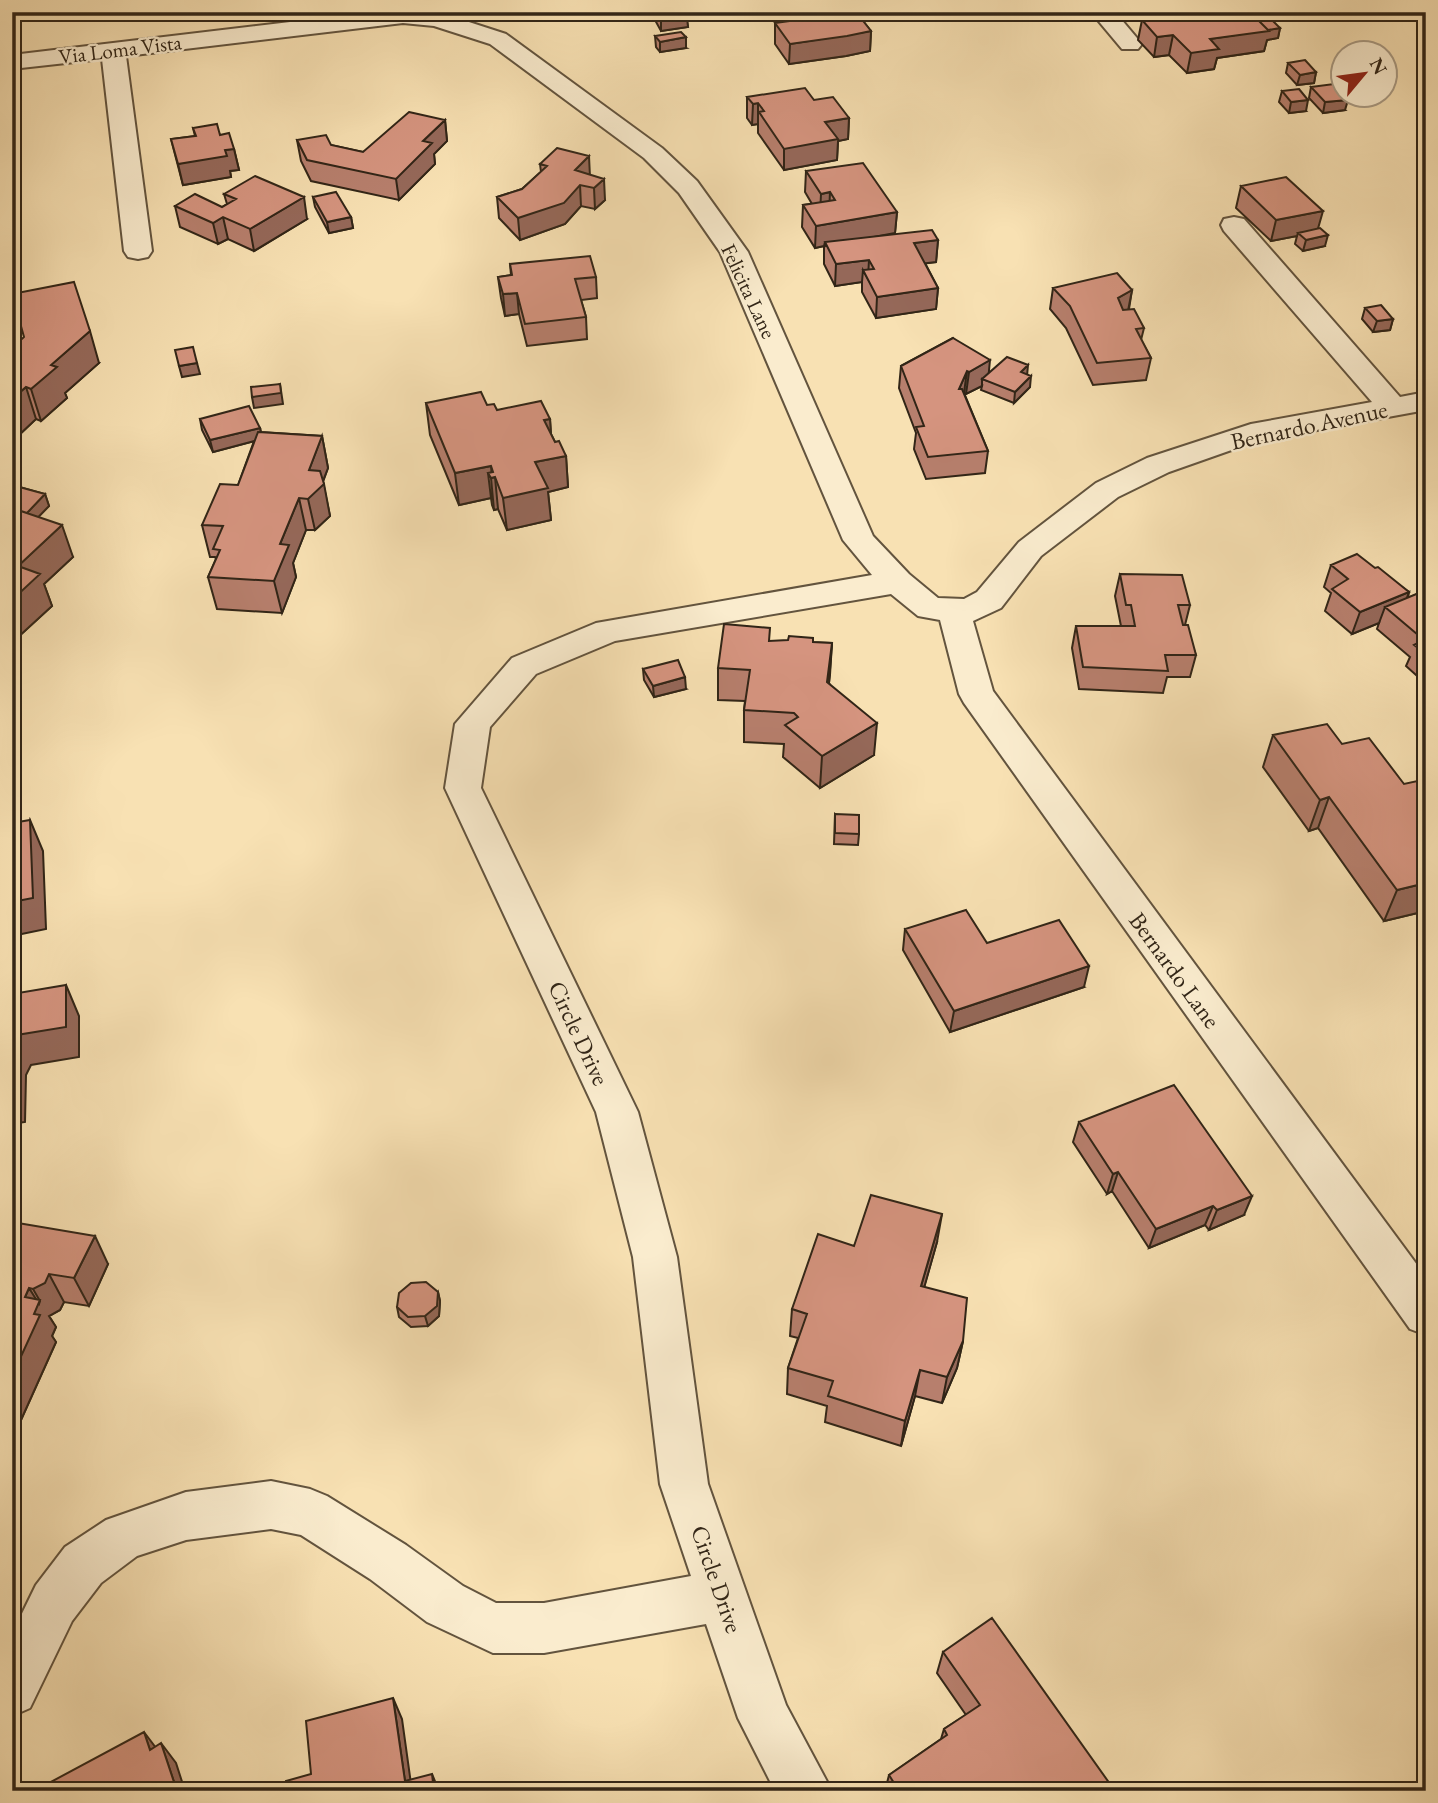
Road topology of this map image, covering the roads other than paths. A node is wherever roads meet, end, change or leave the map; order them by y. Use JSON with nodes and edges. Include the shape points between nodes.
{"nodes":[{"id":1,"x":1102,"y":12,"type":"edge"},
{"id":2,"x":440,"y":15,"type":"edge"},
{"id":3,"x":1130,"y":44,"type":"dead end"},
{"id":4,"x":113,"y":50,"type":"junction"},
{"id":5,"x":12,"y":62,"type":"edge"},
{"id":6,"x":1234,"y":225,"type":"dead end"},
{"id":7,"x":138,"y":251,"type":"dead end"},
{"id":8,"x":1426,"y":401,"type":"edge"},
{"id":9,"x":1393,"y":407,"type":"junction"},
{"id":10,"x":897,"y":582,"type":"junction"},
{"id":11,"x":954,"y":611,"type":"junction"},
{"id":12,"x":1426,"y":1314,"type":"edge"},
{"id":13,"x":722,"y":1596,"type":"junction"},
{"id":14,"x":12,"y":1690,"type":"edge"},
{"id":15,"x":805,"y":1791,"type":"edge"}],
"edges":[{"from":1,"to":3,"type":"street"},
{"from":2,"to":4,"type":"street","name":"Via Loma Vista"},
{"from":2,"to":10,"type":"street","name":"Felicita Lane","via":[[498,39],[653,152],[688,187],[734,252],[859,540]]},
{"from":4,"to":5,"type":"street","name":"Via Loma Vista"},
{"from":4,"to":7,"type":"street"},
{"from":6,"to":9,"type":"street"},
{"from":8,"to":9,"type":"street","name":"Bernardo Avenue"},
{"from":9,"to":11,"type":"street","name":"Bernardo Avenue","via":[[1251,433],[1158,465],[1107,490],[1030,549],[989,600],[969,611]]},
{"from":10,"to":11,"type":"street","name":"Felicita Lane","via":[[930,608]]},
{"from":10,"to":13,"type":"street","name":"Circle Drive","via":[[608,631],[524,666],[473,724],[463,788],[617,1112],[655,1258],[684,1484]]},
{"from":11,"to":12,"type":"street","name":"Bernardo Lane","via":[[976,694]]},
{"from":13,"to":14,"type":"street","via":[[544,1628],[493,1628],[445,1604],[310,1513],[271,1505],[186,1516],[123,1538],[83,1565],[54,1603]]},
{"from":13,"to":15,"type":"street","name":"Circle Drive","via":[[764,1718]]}]}
